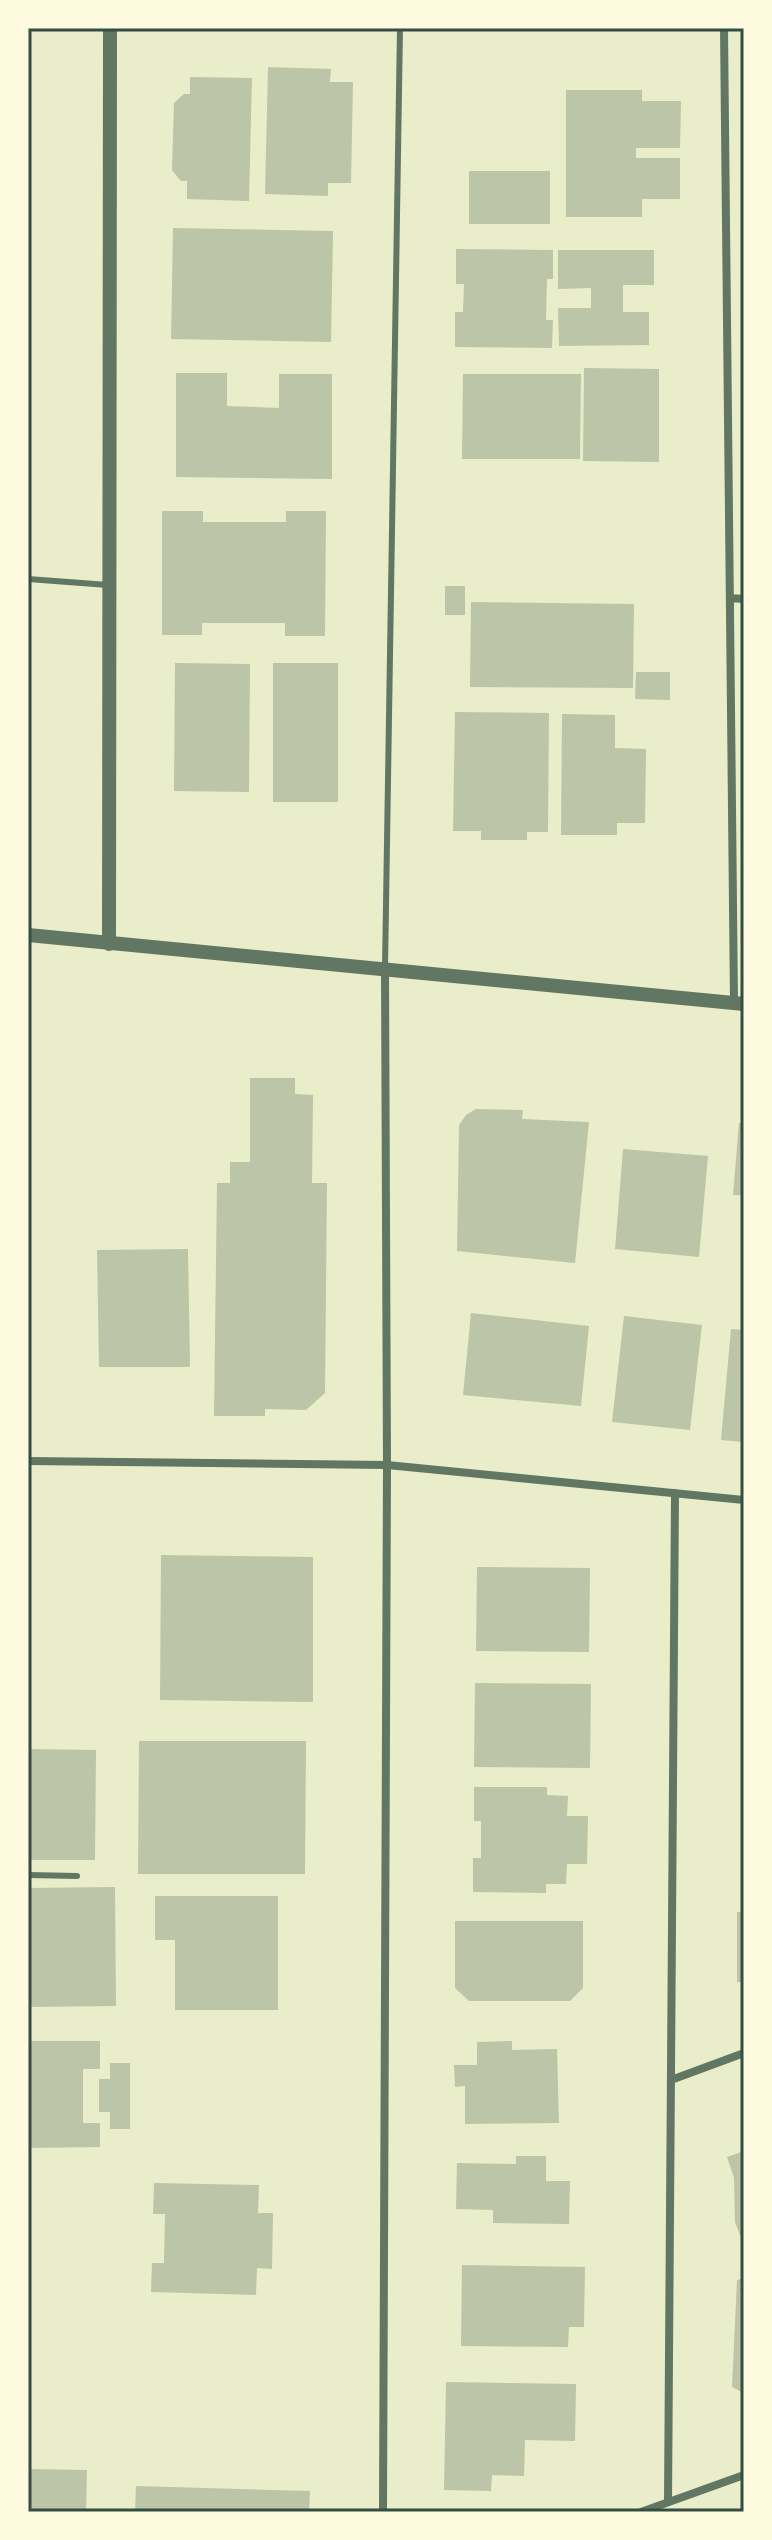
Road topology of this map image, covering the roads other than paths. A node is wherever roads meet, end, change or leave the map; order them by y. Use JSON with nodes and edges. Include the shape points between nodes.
{"nodes":[{"id":1,"x":110,"y":28,"type":"edge"},
{"id":2,"x":400,"y":28,"type":"edge"},
{"id":3,"x":724,"y":28,"type":"edge"},
{"id":4,"x":28,"y":579,"type":"edge"},
{"id":5,"x":109,"y":585,"type":"junction"},
{"id":6,"x":730,"y":598,"type":"junction"},
{"id":7,"x":744,"y":599,"type":"edge"},
{"id":8,"x":28,"y":935,"type":"edge"},
{"id":9,"x":109,"y":944,"type":"junction"},
{"id":10,"x":385,"y":970,"type":"junction"},
{"id":11,"x":739,"y":1004,"type":"edge"},
{"id":12,"x":28,"y":1461,"type":"edge"},
{"id":13,"x":387,"y":1465,"type":"junction"},
{"id":14,"x":675,"y":1493,"type":"junction"},
{"id":15,"x":744,"y":1500,"type":"edge"},
{"id":16,"x":28,"y":1875,"type":"edge"},
{"id":17,"x":77,"y":1876,"type":"dead end"},
{"id":18,"x":744,"y":2053,"type":"edge"},
{"id":19,"x":671,"y":2080,"type":"junction"},
{"id":20,"x":744,"y":2475,"type":"edge"},
{"id":21,"x":668,"y":2502,"type":"junction"},
{"id":22,"x":383,"y":2512,"type":"edge"},
{"id":23,"x":641,"y":2512,"type":"edge"}],
"edges":[{"from":1,"to":5,"type":"street"},
{"from":2,"to":10,"type":"lane"},
{"from":3,"to":6,"type":"street"},
{"from":4,"to":5,"type":"lane"},
{"from":5,"to":9,"type":"street"},
{"from":6,"to":7,"type":"street"},
{"from":6,"to":11,"type":"street"},
{"from":8,"to":9,"type":"street"},
{"from":9,"to":10,"type":"street"},
{"from":10,"to":11,"type":"street"},
{"from":10,"to":13,"type":"street"},
{"from":12,"to":13,"type":"street"},
{"from":13,"to":14,"type":"street"},
{"from":13,"to":22,"type":"street"},
{"from":14,"to":15,"type":"street"},
{"from":14,"to":19,"type":"street"},
{"from":16,"to":17,"type":"lane"},
{"from":18,"to":19,"type":"street"},
{"from":19,"to":21,"type":"street"},
{"from":20,"to":21,"type":"street"},
{"from":21,"to":23,"type":"street"}]}
